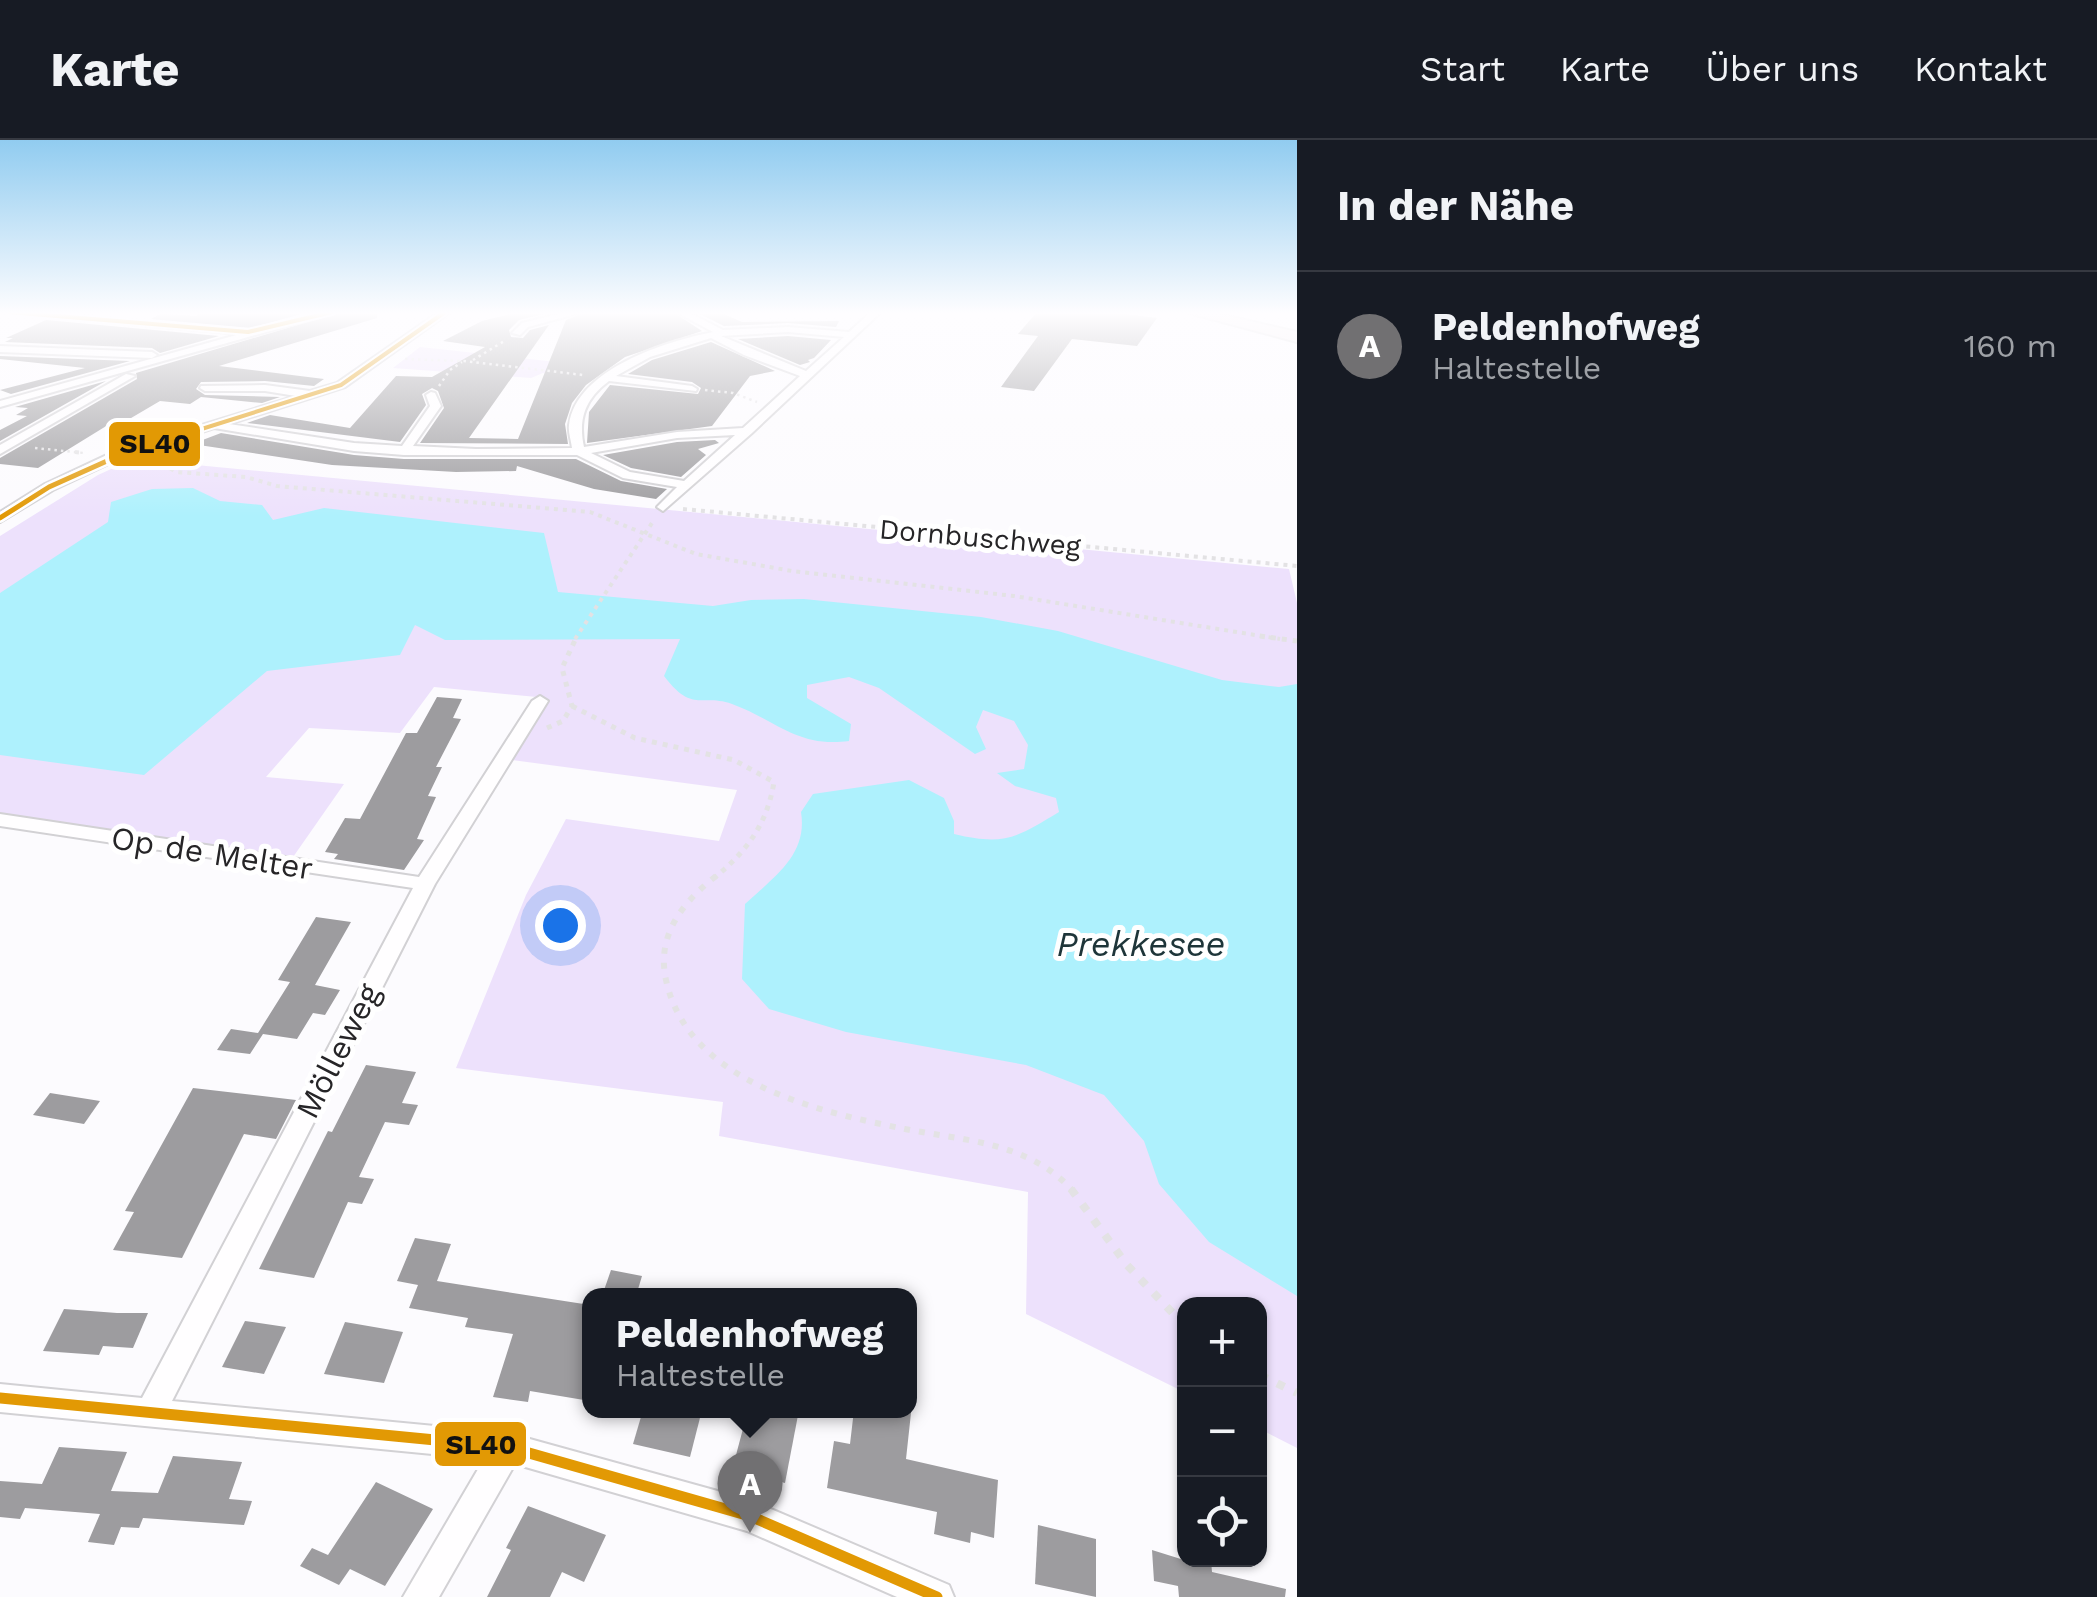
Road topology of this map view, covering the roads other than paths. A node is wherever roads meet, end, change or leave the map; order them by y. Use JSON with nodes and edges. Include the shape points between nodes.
{"nodes":[{"id":1,"x":86,"y":380,"type":"edge"},
{"id":2,"x":123,"y":380,"type":"edge"},
{"id":3,"x":348,"y":380,"type":"edge"},
{"id":4,"x":605,"y":380,"type":"edge"},
{"id":5,"x":622,"y":380,"type":"edge"},
{"id":6,"x":803,"y":380,"type":"edge"},
{"id":7,"x":205,"y":388,"type":"dead end"},
{"id":8,"x":692,"y":389,"type":"road end"},
{"id":9,"x":432,"y":395,"type":"road end"},
{"id":10,"x":314,"y":396,"type":"junction"},
{"id":11,"x":0,"y":404,"type":"edge"},
{"id":12,"x":214,"y":425,"type":"junction"},
{"id":13,"x":748,"y":431,"type":"junction"},
{"id":14,"x":4,"y":448,"type":"edge"},
{"id":15,"x":404,"y":451,"type":"junction"},
{"id":16,"x":579,"y":451,"type":"junction"},
{"id":17,"x":685,"y":485,"type":"junction"},
{"id":18,"x":663,"y":507,"type":"road end"},
{"id":19,"x":0,"y":518,"type":"edge"},
{"id":20,"x":540,"y":701,"type":"dead end"},
{"id":21,"x":0,"y":820,"type":"edge"},
{"id":22,"x":425,"y":884,"type":"junction"},
{"id":23,"x":0,"y":1398,"type":"edge"},
{"id":24,"x":152,"y":1410,"type":"junction"},
{"id":25,"x":508,"y":1447,"type":"junction"},
{"id":26,"x":924,"y":1594,"type":"edge"},
{"id":27,"x":420,"y":1597,"type":"edge"}],
"edges":[{"from":1,"to":11,"type":"street"},
{"from":2,"to":14,"type":"street"},
{"from":3,"to":10,"type":"street"},
{"from":4,"to":16,"type":"street","via":[[579,404]]},
{"from":5,"to":8,"type":"street"},
{"from":6,"to":13,"type":"street"},
{"from":7,"to":10,"type":"street","via":[[248,386]]},
{"from":9,"to":15,"type":"street","via":[[436,406]]},
{"from":10,"to":12,"type":"street"},
{"from":12,"to":15,"type":"street"},
{"from":12,"to":19,"type":"street","via":[[116,456]]},
{"from":13,"to":16,"type":"street"},
{"from":13,"to":17,"type":"street"},
{"from":15,"to":16,"type":"street"},
{"from":16,"to":17,"type":"street","via":[[627,475]]},
{"from":17,"to":18,"type":"street"},
{"from":20,"to":22,"type":"street","name":"Mölleweg"},
{"from":21,"to":22,"type":"street","name":"Op de Melter"},
{"from":22,"to":24,"type":"street","name":"Mölleweg"},
{"from":23,"to":24,"type":"street"},
{"from":24,"to":25,"type":"street"},
{"from":25,"to":26,"type":"street","via":[[750,1516]]},
{"from":25,"to":27,"type":"street"}]}
